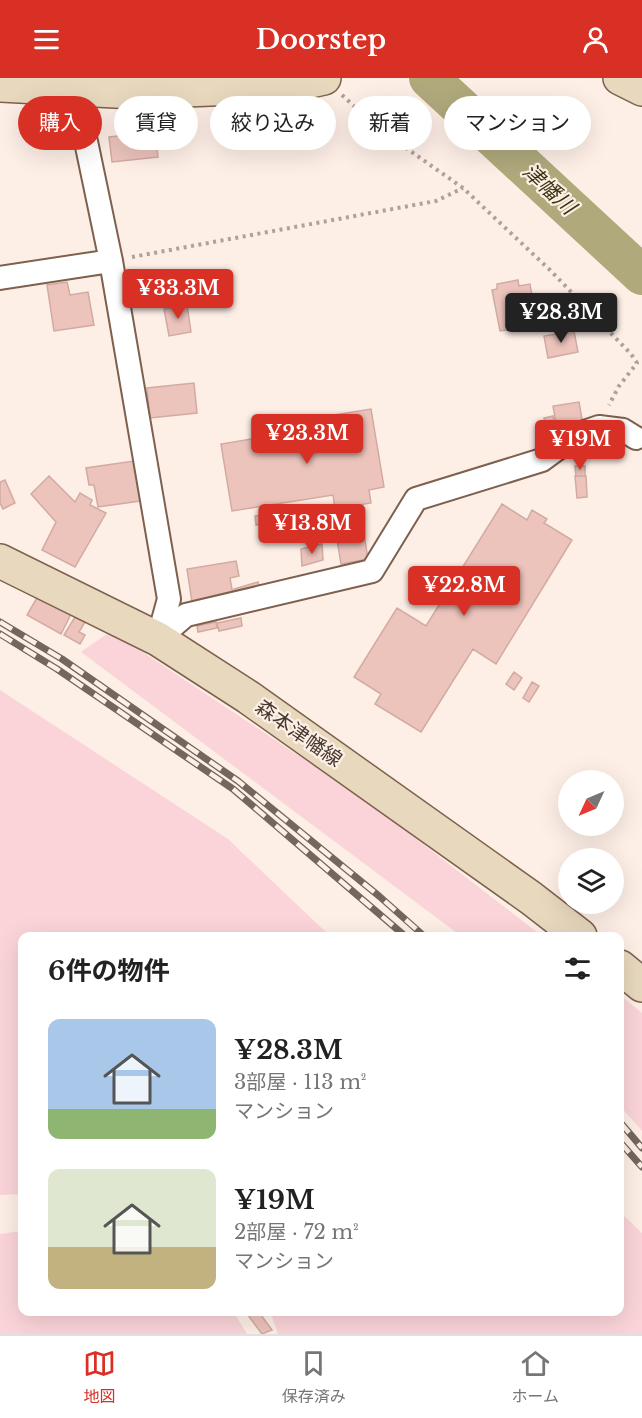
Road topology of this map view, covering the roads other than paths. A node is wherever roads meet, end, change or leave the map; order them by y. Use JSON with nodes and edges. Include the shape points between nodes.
{"nodes":[{"id":1,"x":620,"y":78,"type":"edge"},
{"id":2,"x":0,"y":85,"type":"edge"},
{"id":3,"x":332,"y":85,"type":"edge"},
{"id":4,"x":75,"y":89,"type":"junction"},
{"id":5,"x":642,"y":89,"type":"edge"},
{"id":6,"x":111,"y":261,"type":"junction"},
{"id":7,"x":0,"y":278,"type":"edge"},
{"id":8,"x":636,"y":438,"type":"dead end"},
{"id":9,"x":0,"y":561,"type":"edge"},
{"id":10,"x":158,"y":639,"type":"junction"},
{"id":11,"x":575,"y":932,"type":"edge"},
{"id":12,"x":624,"y":970,"type":"edge"},
{"id":13,"x":642,"y":985,"type":"edge"}],
"edges":[{"from":1,"to":5,"type":"main road"},
{"from":2,"to":4,"type":"main road"},
{"from":3,"to":4,"type":"main road","via":[[134,92]]},
{"from":4,"to":6,"type":"street"},
{"from":6,"to":7,"type":"street"},
{"from":6,"to":10,"type":"street","via":[[169,599]]},
{"from":8,"to":10,"type":"street","via":[[623,430],[599,427],[576,435],[542,460],[416,499],[372,571],[186,615]]},
{"from":9,"to":10,"type":"main road","name":"森本津幡線"},
{"from":10,"to":11,"type":"main road","name":"森本津幡線","via":[[248,697]]},
{"from":12,"to":13,"type":"main road"}]}
